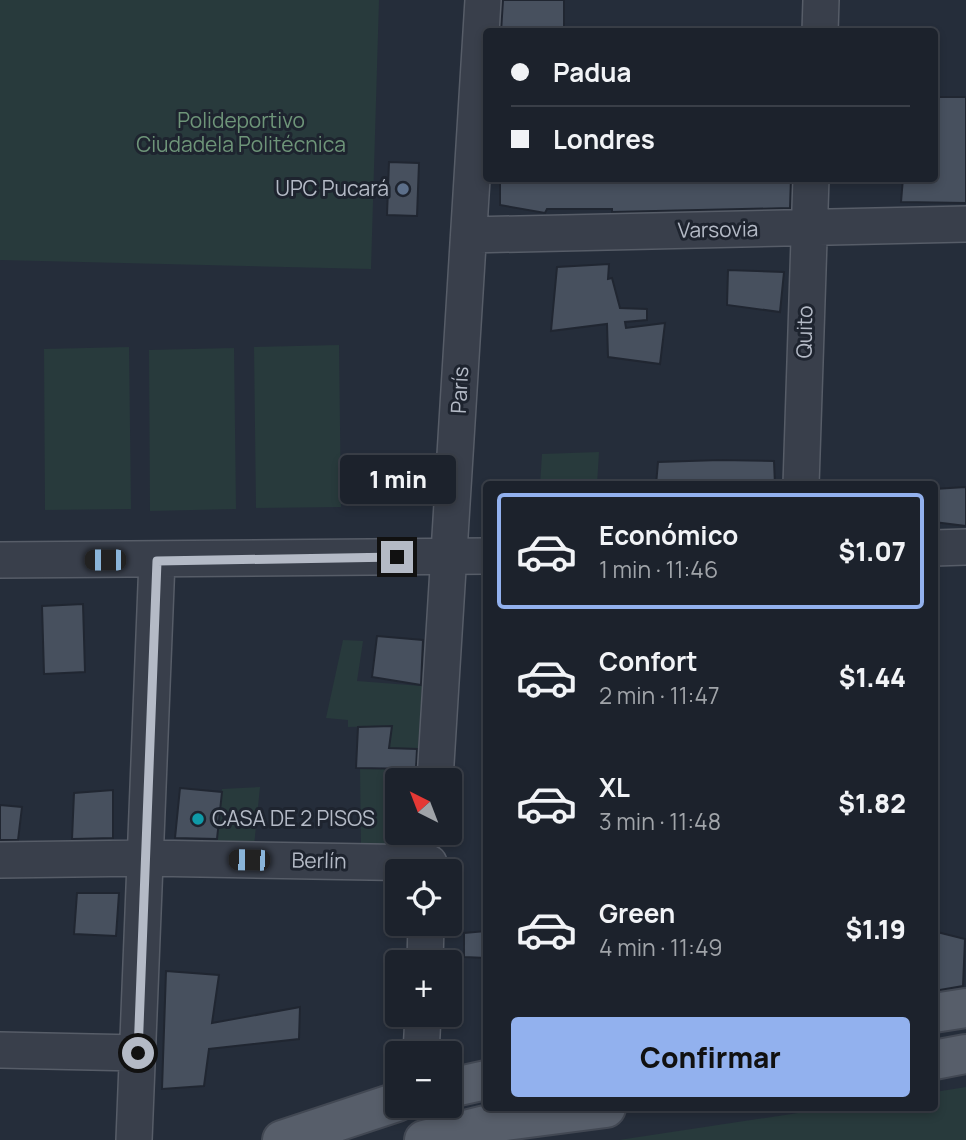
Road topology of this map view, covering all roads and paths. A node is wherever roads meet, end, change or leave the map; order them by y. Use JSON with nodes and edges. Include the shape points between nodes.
{"nodes":[{"id":1,"x":483,"y":0,"type":"edge"},
{"id":2,"x":821,"y":0,"type":"edge"},
{"id":3,"x":820,"y":28,"type":"edge"},
{"id":4,"x":811,"y":182,"type":"edge"},
{"id":5,"x":966,"y":224,"type":"edge"},
{"id":6,"x":808,"y":229,"type":"junction"},
{"id":7,"x":470,"y":235,"type":"junction"},
{"id":8,"x":801,"y":481,"type":"edge"},
{"id":9,"x":966,"y":547,"type":"edge"},
{"id":10,"x":938,"y":548,"type":"edge"},
{"id":11,"x":450,"y":556,"type":"junction"},
{"id":12,"x":483,"y":556,"type":"edge"},
{"id":13,"x":0,"y":560,"type":"edge"},
{"id":14,"x":157,"y":561,"type":"junction"},
{"id":15,"x":436,"y":768,"type":"edge"},
{"id":16,"x":430,"y":856,"type":"edge"},
{"id":17,"x":146,"y":858,"type":"junction"},
{"id":18,"x":0,"y":860,"type":"edge"},
{"id":19,"x":966,"y":1008,"type":"edge"},
{"id":20,"x":938,"y":1012,"type":"edge"},
{"id":21,"x":0,"y":1050,"type":"edge"},
{"id":22,"x":138,"y":1053,"type":"junction"},
{"id":23,"x":966,"y":1054,"type":"edge"},
{"id":24,"x":938,"y":1059,"type":"edge"},
{"id":25,"x":483,"y":1081,"type":"edge"},
{"id":26,"x":462,"y":1085,"type":"edge"},
{"id":27,"x":385,"y":1106,"type":"edge"},
{"id":28,"x":583,"y":1111,"type":"edge"},
{"id":29,"x":134,"y":1140,"type":"edge"},
{"id":30,"x":282,"y":1140,"type":"edge"},
{"id":31,"x":424,"y":1140,"type":"edge"}],
"edges":[{"from":1,"to":7,"type":"street","name":"París"},
{"from":2,"to":3,"type":"street"},
{"from":4,"to":6,"type":"street","name":"Quito"},
{"from":5,"to":6,"type":"street","name":"Varsovia"},
{"from":6,"to":7,"type":"street","name":"Varsovia"},
{"from":6,"to":8,"type":"street","name":"Quito"},
{"from":7,"to":11,"type":"street","name":"París"},
{"from":9,"to":10,"type":"street"},
{"from":11,"to":12,"type":"street"},
{"from":11,"to":14,"type":"street"},
{"from":11,"to":15,"type":"street","name":"París"},
{"from":13,"to":14,"type":"street"},
{"from":14,"to":17,"type":"street"},
{"from":16,"to":17,"type":"street","name":"Berlín"},
{"from":17,"to":18,"type":"street","name":"Berlín"},
{"from":17,"to":22,"type":"street"},
{"from":19,"to":20,"type":"main road"},
{"from":21,"to":22,"type":"street"},
{"from":22,"to":29,"type":"street"},
{"from":23,"to":24,"type":"main road"},
{"from":25,"to":26,"type":"main road"},
{"from":27,"to":30,"type":"main road"},
{"from":28,"to":31,"type":"main road","via":[[498,1122]]}]}
